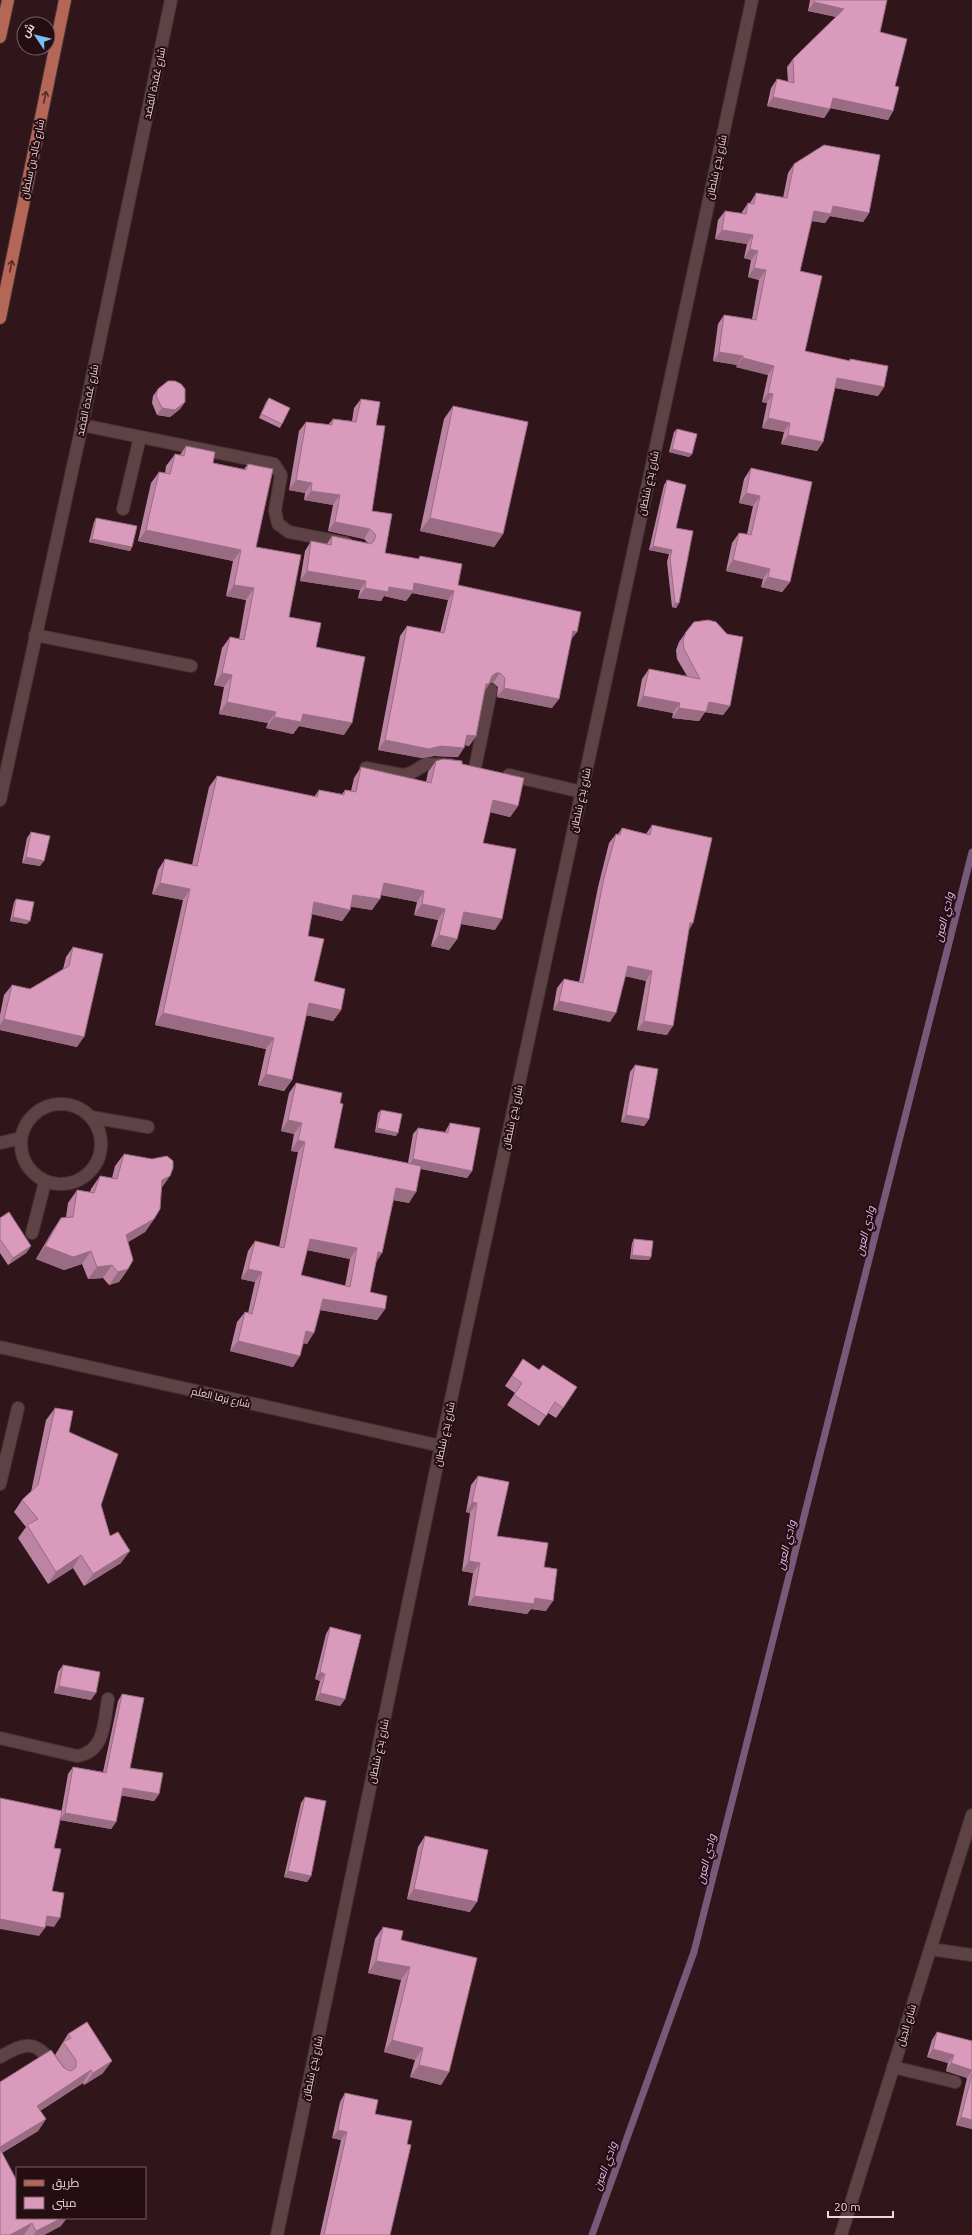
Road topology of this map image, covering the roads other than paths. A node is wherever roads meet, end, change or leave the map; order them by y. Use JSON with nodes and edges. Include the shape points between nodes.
{"nodes":[{"id":1,"x":8,"y":0,"type":"edge"},
{"id":2,"x":65,"y":0,"type":"edge"},
{"id":3,"x":171,"y":0,"type":"edge"},
{"id":4,"x":752,"y":0,"type":"edge"},
{"id":5,"x":0,"y":36,"type":"edge"},
{"id":6,"x":0,"y":318,"type":"edge"},
{"id":7,"x":82,"y":425,"type":"junction"},
{"id":8,"x":140,"y":437,"type":"junction"},
{"id":9,"x":123,"y":509,"type":"dead end"},
{"id":10,"x":354,"y":545,"type":"edge"},
{"id":11,"x":35,"y":635,"type":"junction"},
{"id":12,"x":191,"y":666,"type":"dead end"},
{"id":13,"x":491,"y":690,"type":"edge"},
{"id":14,"x":366,"y":768,"type":"edge"},
{"id":15,"x":475,"y":768,"type":"junction"},
{"id":16,"x":582,"y":792,"type":"junction"},
{"id":17,"x":0,"y":800,"type":"edge"},
{"id":18,"x":92,"y":1117,"type":"junction"},
{"id":19,"x":148,"y":1127,"type":"dead end"},
{"id":20,"x":21,"y":1138,"type":"junction"},
{"id":21,"x":0,"y":1142,"type":"edge"},
{"id":22,"x":45,"y":1182,"type":"junction"},
{"id":23,"x":32,"y":1233,"type":"dead end"},
{"id":24,"x":0,"y":1347,"type":"edge"},
{"id":25,"x":18,"y":1408,"type":"dead end"},
{"id":26,"x":441,"y":1446,"type":"junction"},
{"id":27,"x":0,"y":1484,"type":"edge"},
{"id":28,"x":108,"y":1699,"type":"dead end"},
{"id":29,"x":0,"y":1738,"type":"edge"},
{"id":30,"x":972,"y":1815,"type":"edge"},
{"id":31,"x":930,"y":1949,"type":"junction"},
{"id":32,"x":972,"y":1955,"type":"edge"},
{"id":33,"x":0,"y":2057,"type":"edge"},
{"id":34,"x":893,"y":2067,"type":"junction"},
{"id":35,"x":61,"y":2076,"type":"edge"},
{"id":36,"x":955,"y":2082,"type":"dead end"},
{"id":37,"x":277,"y":2235,"type":"edge"},
{"id":38,"x":841,"y":2235,"type":"edge"}],
"edges":[{"from":1,"to":5,"type":"main road"},
{"from":6,"to":2,"type":"main road","name":"شارع خالِد بن سلطان","one_way":true},
{"from":3,"to":7,"type":"street","name":"شارع عُقدة القِصَد"},
{"from":4,"to":16,"type":"street","name":"شارع بَدَع سُلطان"},
{"from":7,"to":8,"type":"street"},
{"from":7,"to":11,"type":"street","name":"شارع عُقدة القِصَد"},
{"from":8,"to":9,"type":"street"},
{"from":8,"to":10,"type":"street","via":[[274,464],[281,475],[275,511],[278,524],[289,532]]},
{"from":11,"to":12,"type":"street"},
{"from":11,"to":17,"type":"street","name":"شارع عُقدة القِصَد"},
{"from":13,"to":15,"type":"street"},
{"from":14,"to":15,"type":"street","via":[[403,775],[426,764]]},
{"from":15,"to":16,"type":"street"},
{"from":16,"to":26,"type":"street","name":"شارع بَدَع سُلطان"},
{"from":18,"to":19,"type":"street"},
{"from":18,"to":20,"type":"street","via":[[77,1107],[59,1104],[41,1109],[28,1121]]},
{"from":18,"to":22,"type":"street","via":[[101,1139],[101,1151],[94,1168],[81,1180],[64,1185]]},
{"from":20,"to":21,"type":"street"},
{"from":20,"to":22,"type":"street","via":[[22,1156],[31,1172]]},
{"from":22,"to":23,"type":"street"},
{"from":24,"to":26,"type":"street","name":"شارع بَرقا العَلَم"},
{"from":25,"to":27,"type":"street"},
{"from":26,"to":37,"type":"street","name":"شارع بَدَع سُلطان"},
{"from":28,"to":29,"type":"street","via":[[100,1742],[95,1750],[87,1755],[78,1756]]},
{"from":30,"to":31,"type":"street","name":"شارع الحِيل"},
{"from":31,"to":32,"type":"street"},
{"from":31,"to":34,"type":"street","name":"شارع الحِيل"},
{"from":33,"to":35,"type":"street","via":[[18,2046],[33,2046],[45,2054]]},
{"from":34,"to":36,"type":"street"},
{"from":34,"to":38,"type":"street","name":"شارع الحِيل"}]}
